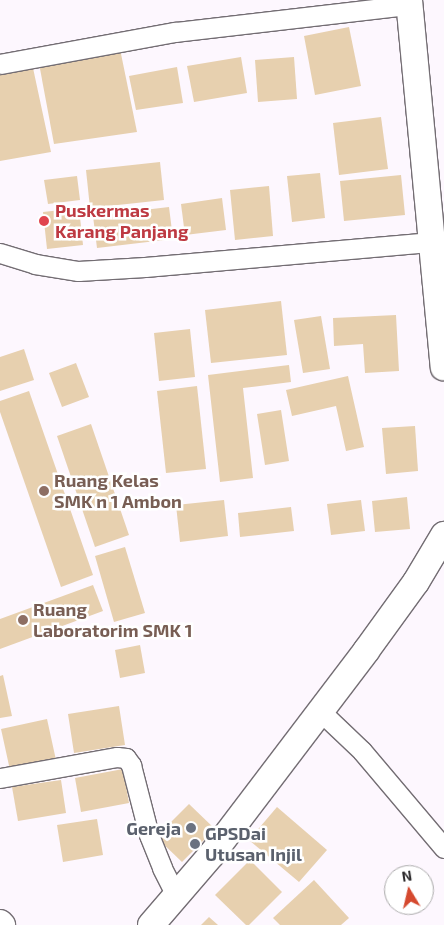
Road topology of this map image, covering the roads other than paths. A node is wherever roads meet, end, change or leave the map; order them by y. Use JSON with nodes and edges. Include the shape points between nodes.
{"nodes":[{"id":1,"x":410,"y":2,"type":"edge"},
{"id":2,"x":0,"y":64,"type":"edge"},
{"id":3,"x":432,"y":242,"type":"junction"},
{"id":4,"x":0,"y":253,"type":"edge"},
{"id":5,"x":444,"y":367,"type":"edge"},
{"id":6,"x":444,"y":535,"type":"edge"},
{"id":7,"x":319,"y":710,"type":"junction"},
{"id":8,"x":0,"y":778,"type":"edge"},
{"id":9,"x":444,"y":848,"type":"edge"},
{"id":10,"x":177,"y":897,"type":"junction"},
{"id":11,"x":151,"y":925,"type":"edge"}],
"edges":[{"from":1,"to":2,"type":"street","via":[[175,32]]},
{"from":1,"to":3,"type":"street"},
{"from":3,"to":4,"type":"street","via":[[78,271],[35,264]]},
{"from":3,"to":5,"type":"street"},
{"from":6,"to":7,"type":"street","via":[[416,582]]},
{"from":7,"to":9,"type":"street","via":[[362,751]]},
{"from":7,"to":10,"type":"street","via":[[244,814]]},
{"from":8,"to":10,"type":"street","via":[[126,758],[131,765],[152,843]]},
{"from":10,"to":11,"type":"street"}]}
